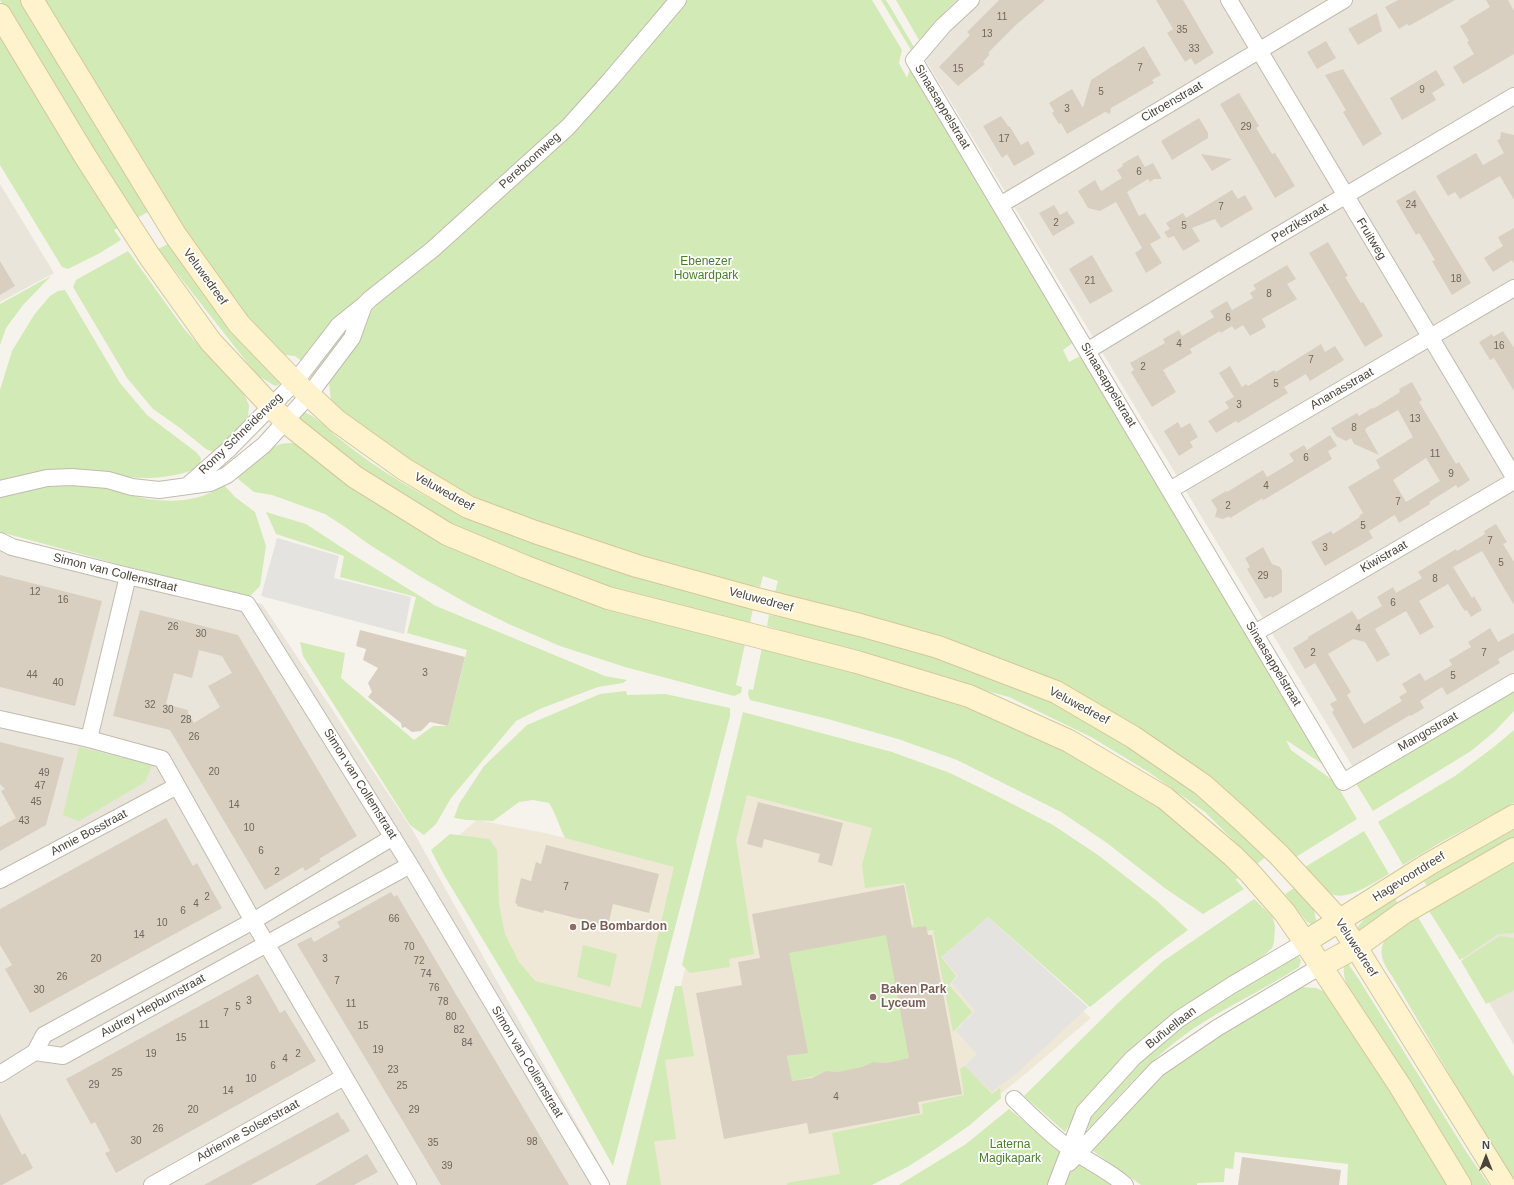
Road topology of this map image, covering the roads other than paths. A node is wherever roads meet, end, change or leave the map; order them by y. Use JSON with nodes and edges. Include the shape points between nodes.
{"nodes":[{"id":1,"x":32,"y":0,"type":"edge"},
{"id":2,"x":678,"y":0,"type":"edge"},
{"id":3,"x":971,"y":0,"type":"edge"},
{"id":4,"x":1229,"y":0,"type":"edge"},
{"id":5,"x":1344,"y":0,"type":"edge"},
{"id":6,"x":0,"y":15,"type":"edge"},
{"id":7,"x":1259,"y":51,"type":"junction"},
{"id":8,"x":1514,"y":96,"type":"edge"},
{"id":9,"x":1345,"y":195,"type":"junction"},
{"id":10,"x":1000,"y":205,"type":"junction"},
{"id":11,"x":1514,"y":288,"type":"edge"},
{"id":12,"x":1431,"y":338,"type":"junction"},
{"id":13,"x":1087,"y":351,"type":"junction"},
{"id":14,"x":302,"y":388,"type":"junction"},
{"id":15,"x":270,"y":407,"type":"junction"},
{"id":16,"x":286,"y":422,"type":"junction"},
{"id":17,"x":1514,"y":477,"type":"edge"},
{"id":18,"x":1514,"y":482,"type":"edge"},
{"id":19,"x":187,"y":486,"type":"junction"},
{"id":20,"x":0,"y":489,"type":"edge"},
{"id":21,"x":1170,"y":490,"type":"junction"},
{"id":22,"x":0,"y":541,"type":"edge"},
{"id":23,"x":128,"y":576,"type":"junction"},
{"id":24,"x":1255,"y":633,"type":"junction"},
{"id":25,"x":1514,"y":682,"type":"edge"},
{"id":26,"x":0,"y":719,"type":"edge"},
{"id":27,"x":89,"y":739,"type":"junction"},
{"id":28,"x":1343,"y":782,"type":"joint"},
{"id":29,"x":177,"y":786,"type":"junction"},
{"id":30,"x":1514,"y":816,"type":"edge"},
{"id":31,"x":393,"y":837,"type":"junction"},
{"id":32,"x":1514,"y":849,"type":"edge"},
{"id":33,"x":410,"y":865,"type":"junction"},
{"id":34,"x":0,"y":880,"type":"edge"},
{"id":35,"x":1339,"y":920,"type":"junction"},
{"id":36,"x":253,"y":921,"type":"junction"},
{"id":37,"x":1305,"y":942,"type":"junction"},
{"id":38,"x":267,"y":943,"type":"junction"},
{"id":39,"x":1356,"y":947,"type":"junction"},
{"id":40,"x":1321,"y":966,"type":"junction"},
{"id":41,"x":35,"y":1052,"type":"junction"},
{"id":42,"x":0,"y":1074,"type":"edge"},
{"id":43,"x":344,"y":1077,"type":"junction"},
{"id":44,"x":1014,"y":1099,"type":"dead end"},
{"id":45,"x":1074,"y":1151,"type":"junction"},
{"id":46,"x":152,"y":1185,"type":"edge"},
{"id":47,"x":408,"y":1185,"type":"edge"},
{"id":48,"x":601,"y":1185,"type":"edge"},
{"id":49,"x":1056,"y":1185,"type":"edge"},
{"id":50,"x":1125,"y":1185,"type":"edge"},
{"id":51,"x":1460,"y":1185,"type":"edge"},
{"id":52,"x":1504,"y":1185,"type":"edge"}],
"edges":[{"from":1,"to":14,"type":"main road","name":"Veluwedreef","via":[[176,236],[239,324]]},
{"from":2,"to":14,"type":"street","name":"Pereboomweg","via":[[568,127],[433,249],[364,305],[352,338]]},
{"from":3,"to":10,"type":"street","name":"Sinaasappelstraat","via":[[943,26],[914,60]]},
{"from":4,"to":7,"type":"street","name":"Fruitweg"},
{"from":5,"to":7,"type":"street","name":"Citroenstraat"},
{"from":6,"to":15,"type":"main road","via":[[85,156],[150,257],[212,342]]},
{"from":7,"to":9,"type":"street","name":"Fruitweg"},
{"from":7,"to":10,"type":"street","name":"Citroenstraat"},
{"from":8,"to":9,"type":"street","name":"Perzikstraat"},
{"from":9,"to":12,"type":"street","name":"Fruitweg"},
{"from":9,"to":13,"type":"street","name":"Perzikstraat"},
{"from":10,"to":13,"type":"street","name":"Sinaasappelstraat"},
{"from":11,"to":12,"type":"street","name":"Ananasstraat"},
{"from":12,"to":17,"type":"street","name":"Fruitweg"},
{"from":12,"to":21,"type":"street","name":"Ananasstraat"},
{"from":13,"to":21,"type":"street","name":"Sinaasappelstraat"},
{"from":14,"to":15,"type":"street","name":"Romy Schneiderweg"},
{"from":14,"to":16,"type":"street","name":"Pereboomweg"},
{"from":14,"to":35,"type":"main road","name":"Veluwedreef","via":[[337,421],[404,469],[468,507],[637,566],[938,648],[1056,692],[1134,737],[1202,785],[1279,855]]},
{"from":15,"to":16,"type":"main road"},
{"from":15,"to":19,"type":"street","name":"Romy Schneiderweg"},
{"from":16,"to":19,"type":"street","name":"Romy Schneiderweg","via":[[264,445],[227,476],[210,483]]},
{"from":16,"to":37,"type":"main road","via":[[355,477],[447,534],[526,567],[608,598],[857,662],[969,696],[1069,741],[1165,798],[1234,856],[1285,913]]},
{"from":18,"to":24,"type":"street","name":"Kiwistraat"},
{"from":19,"to":20,"type":"street","name":"Romy Schneiderweg","via":[[160,490],[132,487],[108,480],[72,477],[47,478]]},
{"from":21,"to":24,"type":"street","name":"Sinaasappelstraat"},
{"from":22,"to":23,"type":"street","name":"Simon van Collemstraat","via":[[12,547]]},
{"from":23,"to":27,"type":"street"},
{"from":23,"to":31,"type":"street","name":"Simon van Collemstraat","via":[[247,604]]},
{"from":24,"to":28,"type":"street","name":"Sinaasappelstraat"},
{"from":25,"to":28,"type":"street","name":"Mangostraat"},
{"from":26,"to":27,"type":"street"},
{"from":27,"to":29,"type":"street","via":[[162,759]]},
{"from":29,"to":34,"type":"street","name":"Annie Bosstraat"},
{"from":29,"to":36,"type":"street"},
{"from":30,"to":35,"type":"main road","name":"Hagevoortdreef"},
{"from":31,"to":33,"type":"street","name":"Simon van Collemstraat"},
{"from":31,"to":36,"type":"street"},
{"from":32,"to":39,"type":"main road","via":[[1403,913]]},
{"from":33,"to":38,"type":"street","name":"Audrey Hepburnstraat"},
{"from":33,"to":48,"type":"street","name":"Simon van Collemstraat"},
{"from":35,"to":37,"type":"main road","name":"Hagevoortdreef"},
{"from":35,"to":39,"type":"main road","name":"Veluwedreef"},
{"from":36,"to":38,"type":"street"},
{"from":36,"to":41,"type":"street","via":[[44,1035]]},
{"from":37,"to":40,"type":"main road"},
{"from":37,"to":45,"type":"street","name":"Buñuellaan","via":[[1179,1019],[1133,1058],[1084,1112]]},
{"from":38,"to":41,"type":"street","name":"Audrey Hepburnstraat","via":[[63,1056]]},
{"from":38,"to":43,"type":"street"},
{"from":39,"to":40,"type":"main road"},
{"from":39,"to":52,"type":"main road","name":"Veluwedreef"},
{"from":40,"to":45,"type":"street","name":"Buñuellaan","via":[[1217,1028],[1157,1069]]},
{"from":40,"to":51,"type":"main road","via":[[1400,1086]]},
{"from":41,"to":42,"type":"street"},
{"from":43,"to":46,"type":"street","name":"Adrienne Solserstraat"},
{"from":43,"to":47,"type":"street"},
{"from":44,"to":45,"type":"street","via":[[1049,1133]]},
{"from":45,"to":49,"type":"street","name":"Buñuellaan"},
{"from":45,"to":50,"type":"street"}]}
